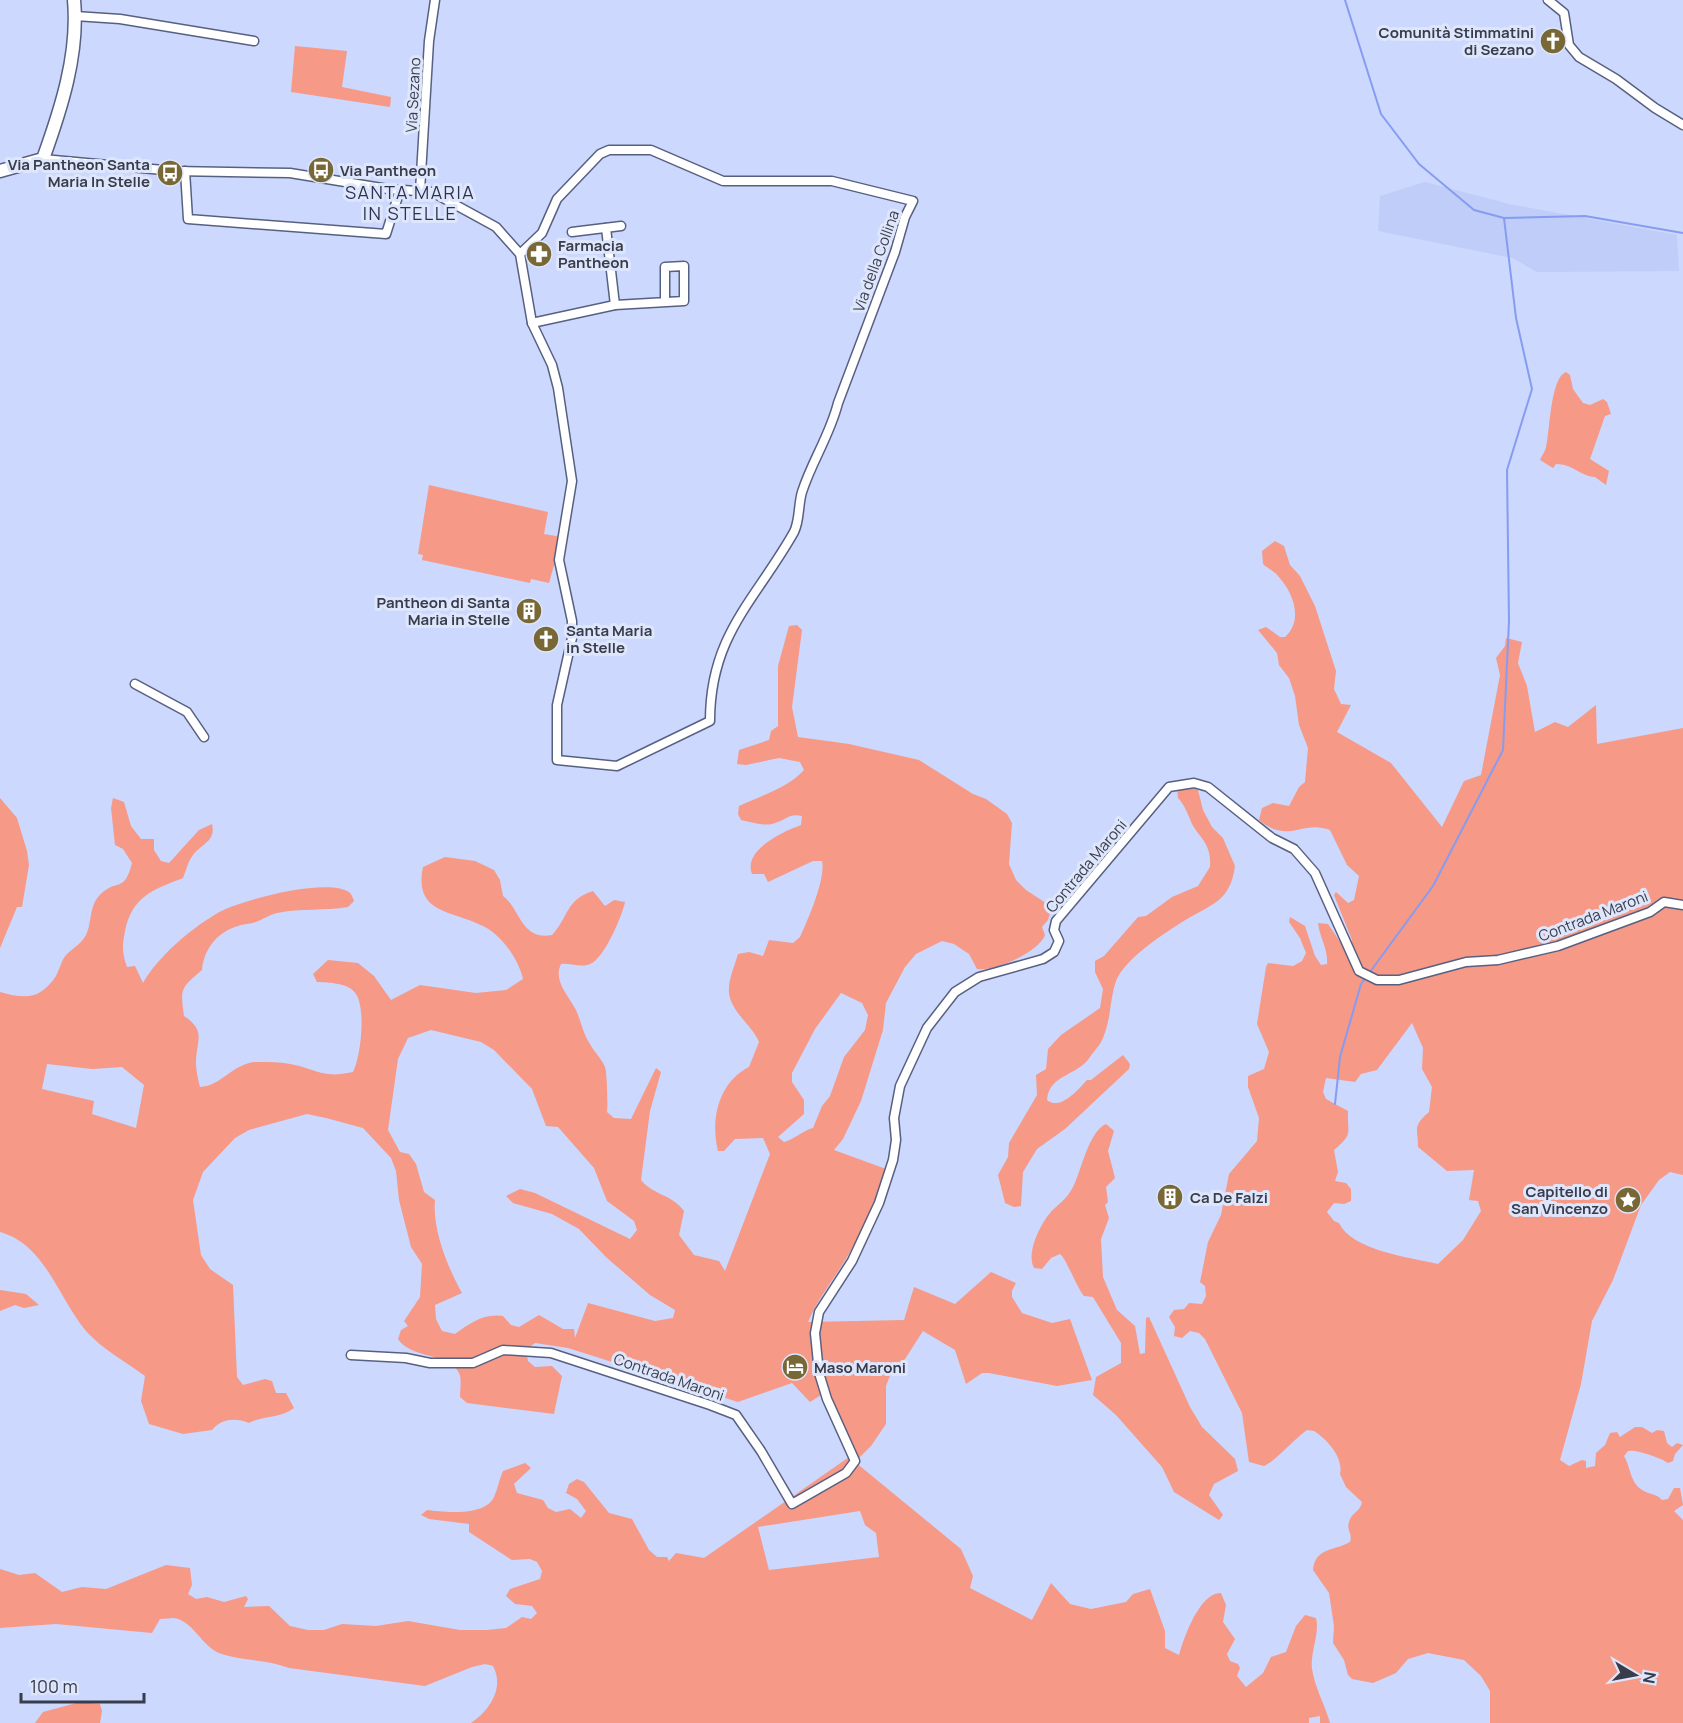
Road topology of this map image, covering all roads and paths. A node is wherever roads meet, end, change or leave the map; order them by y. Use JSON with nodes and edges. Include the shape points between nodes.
{"nodes":[{"id":1,"x":74,"y":0,"type":"edge"},
{"id":2,"x":435,"y":0,"type":"edge"},
{"id":3,"x":1548,"y":0,"type":"edge"},
{"id":4,"x":75,"y":16,"type":"junction"},
{"id":5,"x":254,"y":41,"type":"dead end"},
{"id":6,"x":1683,"y":125,"type":"edge"},
{"id":7,"x":43,"y":159,"type":"junction"},
{"id":8,"x":0,"y":171,"type":"edge"},
{"id":9,"x":185,"y":171,"type":"junction"},
{"id":10,"x":400,"y":190,"type":"junction"},
{"id":11,"x":420,"y":190,"type":"junction"},
{"id":12,"x":621,"y":225,"type":"dead end"},
{"id":13,"x":606,"y":228,"type":"junction"},
{"id":14,"x":572,"y":232,"type":"dead end"},
{"id":15,"x":520,"y":254,"type":"junction"},
{"id":16,"x":665,"y":301,"type":"junction"},
{"id":17,"x":615,"y":305,"type":"junction"},
{"id":18,"x":532,"y":323,"type":"junction"},
{"id":19,"x":135,"y":684,"type":"dead end"},
{"id":20,"x":204,"y":737,"type":"dead end"},
{"id":21,"x":1683,"y":905,"type":"edge"},
{"id":22,"x":351,"y":1355,"type":"dead end"}],
"edges":[{"from":1,"to":4,"type":"street"},
{"from":2,"to":11,"type":"street","name":"Via Sezano"},
{"from":3,"to":6,"type":"street","via":[[1564,13],[1569,45],[1579,57]]},
{"from":4,"to":5,"type":"street","via":[[120,19]]},
{"from":4,"to":7,"type":"street","via":[[67,83]]},
{"from":7,"to":8,"type":"street"},
{"from":7,"to":9,"type":"street"},
{"from":9,"to":10,"type":"street","via":[[290,174]]},
{"from":9,"to":10,"type":"street","via":[[188,219],[386,234]]},
{"from":10,"to":11,"type":"street"},
{"from":11,"to":15,"type":"street","via":[[437,194],[496,227]]},
{"from":12,"to":13,"type":"street"},
{"from":13,"to":14,"type":"street"},
{"from":13,"to":17,"type":"street"},
{"from":15,"to":18,"type":"street"},
{"from":15,"to":18,"type":"street","name":"Via della Collina","via":[[542,232],[557,199],[592,161],[609,150],[651,150],[723,181],[831,181],[913,201],[832,427],[801,493],[798,523],[736,619],[721,651],[710,701],[710,721],[617,766],[557,760],[557,705],[573,621],[559,560],[572,481],[558,388]]},
{"from":16,"to":16,"type":"street","via":[[665,267],[684,266],[684,301]]},
{"from":16,"to":17,"type":"street"},
{"from":17,"to":18,"type":"street"},
{"from":19,"to":20,"type":"street","via":[[187,712]]},
{"from":21,"to":22,"type":"street","name":"Contrada Maroni","via":[[1664,902],[1650,912],[1558,946],[1498,960],[1466,962],[1399,980],[1377,980],[1359,971],[1319,881],[1294,849],[1272,838],[1208,788],[1194,783],[1169,787],[1056,921],[1054,930],[1059,941],[1054,952],[1044,959],[979,977],[956,992],[927,1028],[900,1086],[893,1160],[879,1203],[852,1261],[819,1312],[815,1333],[819,1373],[827,1400],[855,1461],[846,1473],[792,1504],[736,1415],[710,1405],[551,1353],[503,1350],[473,1363]]}]}
